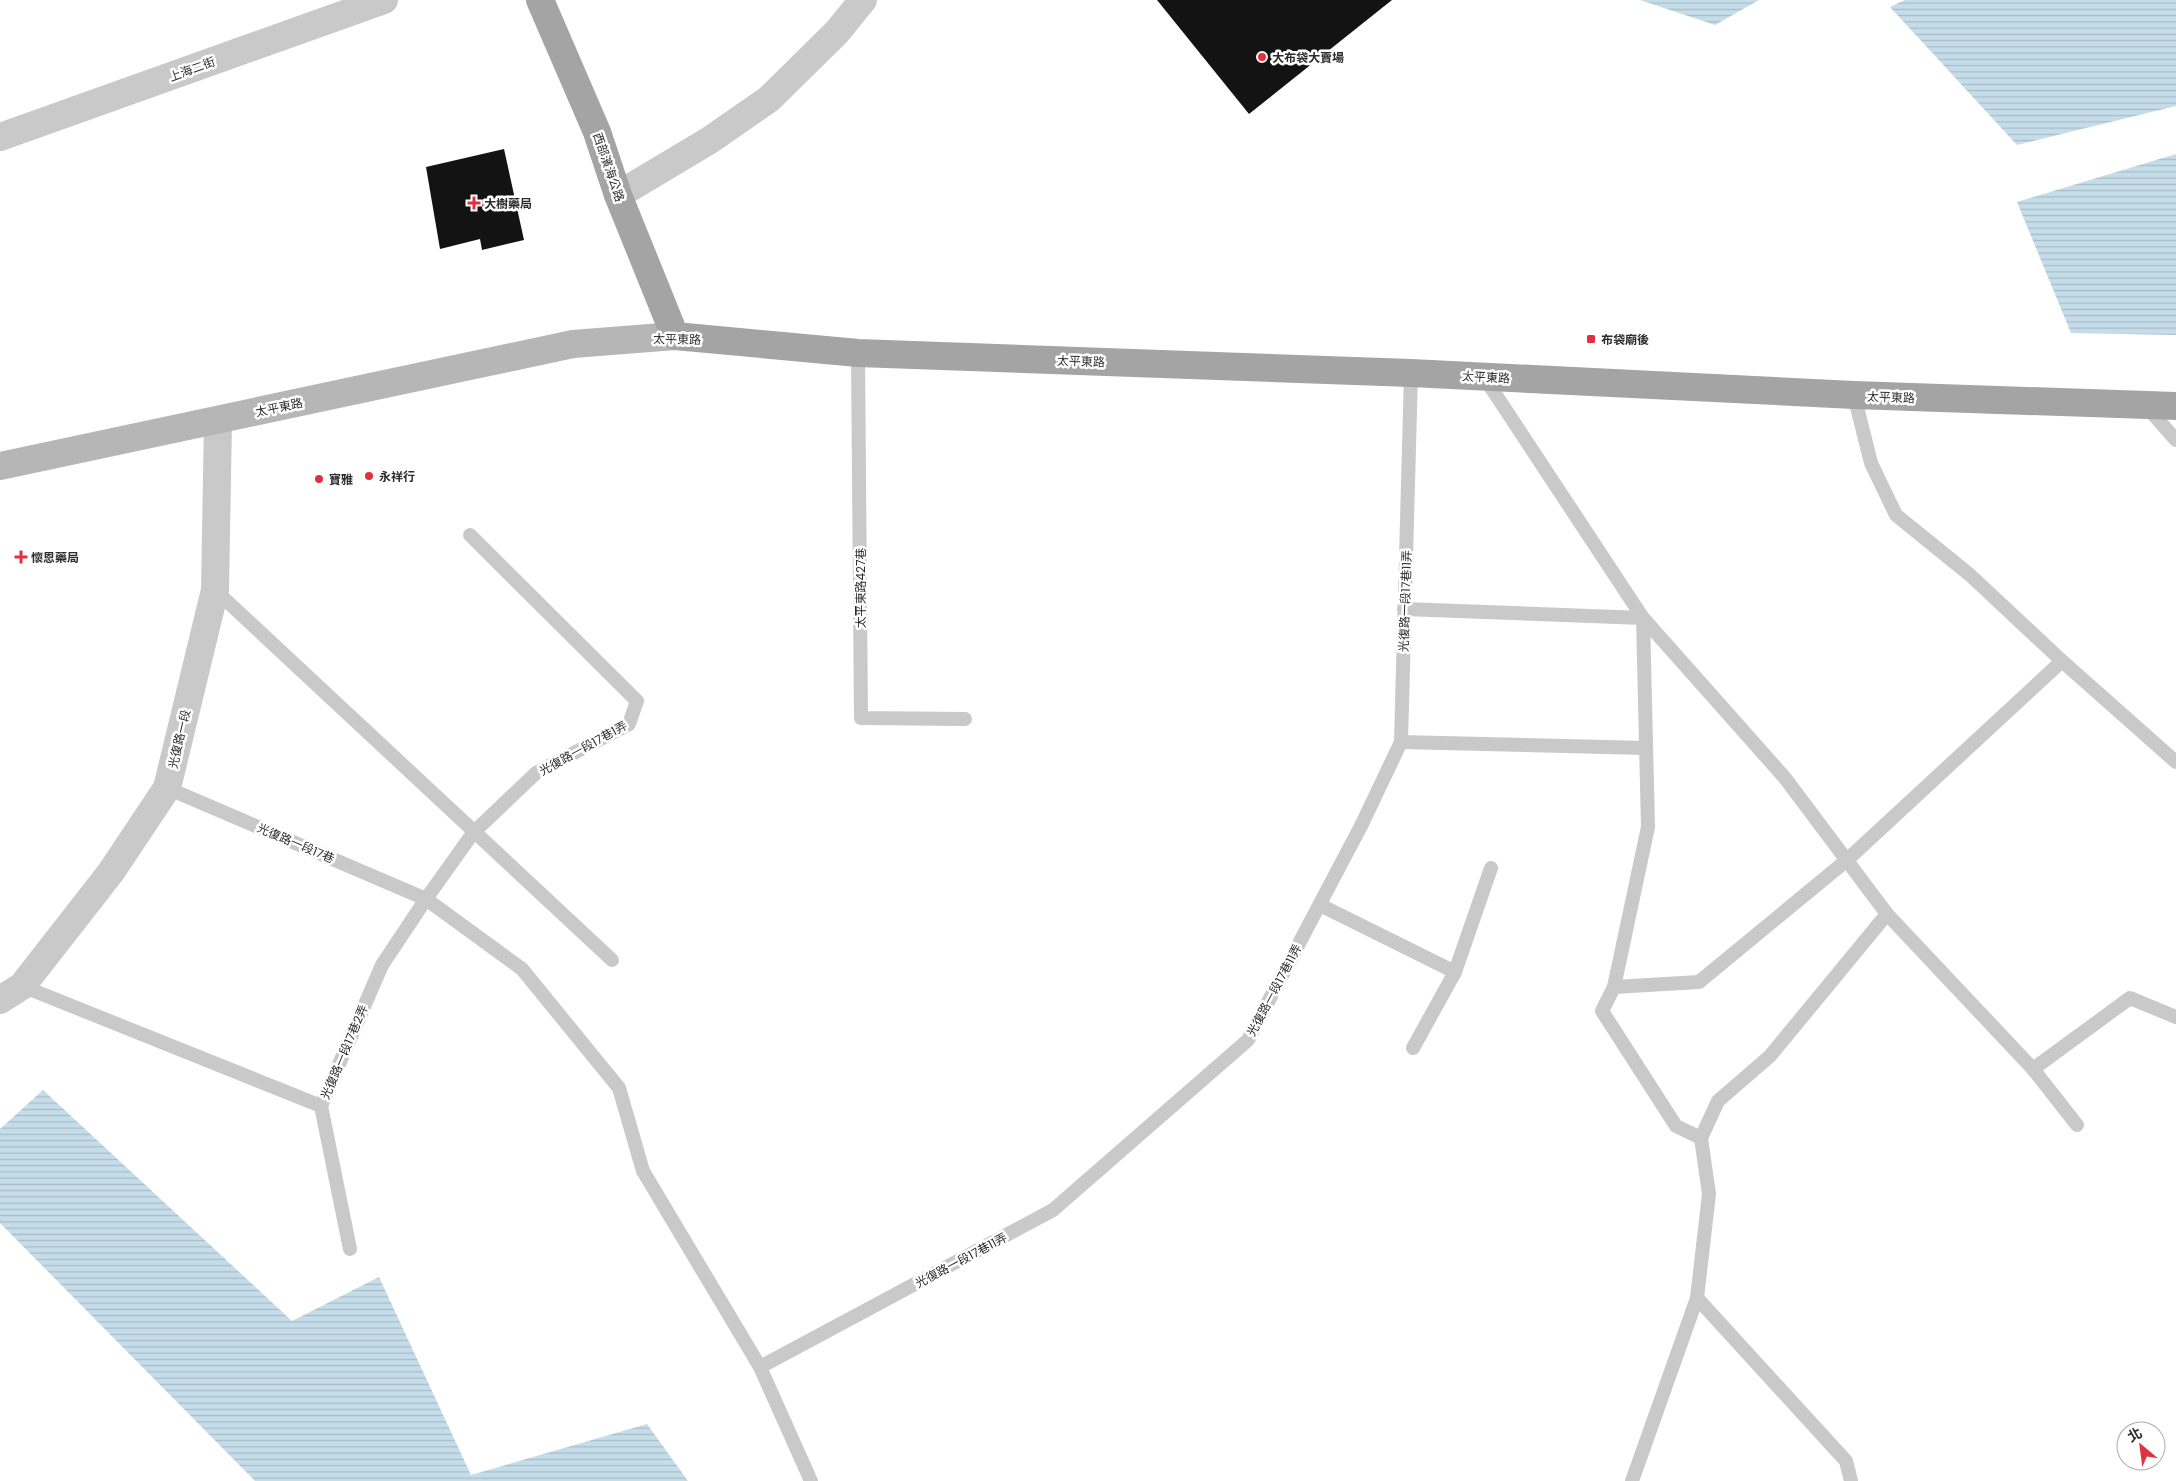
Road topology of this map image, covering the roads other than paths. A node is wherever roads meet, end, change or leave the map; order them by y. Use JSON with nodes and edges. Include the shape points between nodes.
{"nodes":[{"id":1,"x":384,"y":0,"type":"edge"},
{"id":2,"x":540,"y":0,"type":"edge"},
{"id":3,"x":863,"y":0,"type":"edge"},
{"id":4,"x":0,"y":137,"type":"edge"},
{"id":5,"x":618,"y":195,"type":"junction"},
{"id":6,"x":675,"y":336,"type":"junction"},
{"id":7,"x":858,"y":353,"type":"junction"},
{"id":8,"x":1411,"y":373,"type":"junction"},
{"id":9,"x":1484,"y":377,"type":"junction"},
{"id":10,"x":1854,"y":395,"type":"junction"},
{"id":11,"x":2146,"y":406,"type":"junction"},
{"id":12,"x":2176,"y":406,"type":"edge"},
{"id":13,"x":218,"y":420,"type":"junction"},
{"id":14,"x":2176,"y":440,"type":"edge"},
{"id":15,"x":0,"y":466,"type":"edge"},
{"id":16,"x":470,"y":535,"type":"dead end"},
{"id":17,"x":215,"y":590,"type":"junction"},
{"id":18,"x":1404,"y":609,"type":"junction"},
{"id":19,"x":1643,"y":618,"type":"junction"},
{"id":20,"x":2062,"y":661,"type":"junction"},
{"id":21,"x":965,"y":719,"type":"dead end"},
{"id":22,"x":1401,"y":742,"type":"junction"},
{"id":23,"x":1646,"y":748,"type":"junction"},
{"id":24,"x":2176,"y":762,"type":"edge"},
{"id":25,"x":167,"y":788,"type":"junction"},
{"id":26,"x":473,"y":833,"type":"junction"},
{"id":27,"x":1847,"y":860,"type":"junction"},
{"id":28,"x":1491,"y":868,"type":"dead end"},
{"id":29,"x":426,"y":898,"type":"junction"},
{"id":30,"x":1320,"y":905,"type":"junction"},
{"id":31,"x":1887,"y":914,"type":"junction"},
{"id":32,"x":612,"y":960,"type":"dead end"},
{"id":33,"x":1454,"y":972,"type":"junction"},
{"id":34,"x":1614,"y":987,"type":"junction"},
{"id":35,"x":11,"y":993,"type":"edge"},
{"id":36,"x":2176,"y":1017,"type":"edge"},
{"id":37,"x":1413,"y":1048,"type":"dead end"},
{"id":38,"x":2033,"y":1069,"type":"junction"},
{"id":39,"x":321,"y":1106,"type":"junction"},
{"id":40,"x":2077,"y":1125,"type":"dead end"},
{"id":41,"x":1701,"y":1138,"type":"junction"},
{"id":42,"x":350,"y":1249,"type":"dead end"},
{"id":43,"x":1697,"y":1298,"type":"junction"},
{"id":44,"x":760,"y":1367,"type":"junction"},
{"id":45,"x":811,"y":1481,"type":"edge"},
{"id":46,"x":1632,"y":1481,"type":"edge"},
{"id":47,"x":1851,"y":1481,"type":"edge"}],
"edges":[{"from":1,"to":4,"type":"street","name":"上海二街"},
{"from":2,"to":5,"type":"main road","name":"西部濱海公路","via":[[597,132]]},
{"from":3,"to":5,"type":"street","via":[[837,32],[769,100]]},
{"from":5,"to":6,"type":"main road","name":"西部濱海公路"},
{"from":6,"to":7,"type":"main road","name":"太平東路"},
{"from":6,"to":13,"type":"main road","name":"太平東路","via":[[573,344]]},
{"from":7,"to":8,"type":"main road","name":"太平東路"},
{"from":7,"to":21,"type":"lane","name":"太平東路427巷","via":[[861,718]]},
{"from":8,"to":9,"type":"main road","name":"太平東路"},
{"from":8,"to":18,"type":"lane","name":"光復路一段17巷11弄"},
{"from":9,"to":10,"type":"main road","name":"太平東路"},
{"from":9,"to":19,"type":"lane"},
{"from":10,"to":11,"type":"main road","name":"太平東路"},
{"from":10,"to":20,"type":"lane","via":[[1871,463],[1896,515],[1970,574]]},
{"from":11,"to":12,"type":"main road","name":"太平東路"},
{"from":11,"to":14,"type":"lane"},
{"from":13,"to":15,"type":"main road","name":"太平東路"},
{"from":13,"to":17,"type":"street","name":"光復路一段"},
{"from":16,"to":26,"type":"lane","name":"光復路一段17巷1弄","via":[[637,701],[630,724],[536,774]]},
{"from":17,"to":25,"type":"street","name":"光復路一段"},
{"from":17,"to":26,"type":"lane"},
{"from":18,"to":19,"type":"lane"},
{"from":18,"to":22,"type":"lane","name":"光復路一段17巷11弄"},
{"from":19,"to":23,"type":"lane"},
{"from":19,"to":27,"type":"lane","via":[[1786,778]]},
{"from":20,"to":24,"type":"lane"},
{"from":20,"to":27,"type":"lane"},
{"from":22,"to":23,"type":"lane"},
{"from":22,"to":30,"type":"lane","name":"光復路一段17巷11弄"},
{"from":23,"to":34,"type":"lane","via":[[1648,827]]},
{"from":25,"to":29,"type":"lane","name":"光復路一段17巷"},
{"from":25,"to":35,"type":"street","name":"光復路一段","via":[[112,872]]},
{"from":26,"to":29,"type":"lane","name":"光復路一段17巷1弄"},
{"from":26,"to":32,"type":"lane"},
{"from":27,"to":31,"type":"lane"},
{"from":27,"to":34,"type":"lane","via":[[1699,982]]},
{"from":28,"to":33,"type":"lane"},
{"from":29,"to":39,"type":"lane","name":"光復路一段17巷2弄","via":[[382,965]]},
{"from":29,"to":44,"type":"lane","name":"光復路一段17巷","via":[[522,969],[619,1088],[642,1171]]},
{"from":30,"to":33,"type":"lane"},
{"from":30,"to":44,"type":"lane","name":"光復路一段17巷11弄","via":[[1248,1040],[1053,1210]]},
{"from":31,"to":38,"type":"lane"},
{"from":31,"to":41,"type":"lane","via":[[1770,1056],[1718,1101]]},
{"from":33,"to":37,"type":"lane"},
{"from":34,"to":41,"type":"lane","via":[[1602,1010],[1676,1126]]},
{"from":35,"to":39,"type":"lane"},
{"from":36,"to":38,"type":"lane","via":[[2130,998]]},
{"from":38,"to":40,"type":"lane"},
{"from":39,"to":42,"type":"lane","name":"光復路一段17巷2弄"},
{"from":41,"to":43,"type":"lane","via":[[1709,1194]]},
{"from":43,"to":46,"type":"lane"},
{"from":43,"to":47,"type":"lane","via":[[1846,1461]]},
{"from":44,"to":45,"type":"lane","name":"光復路一段17巷"}]}
